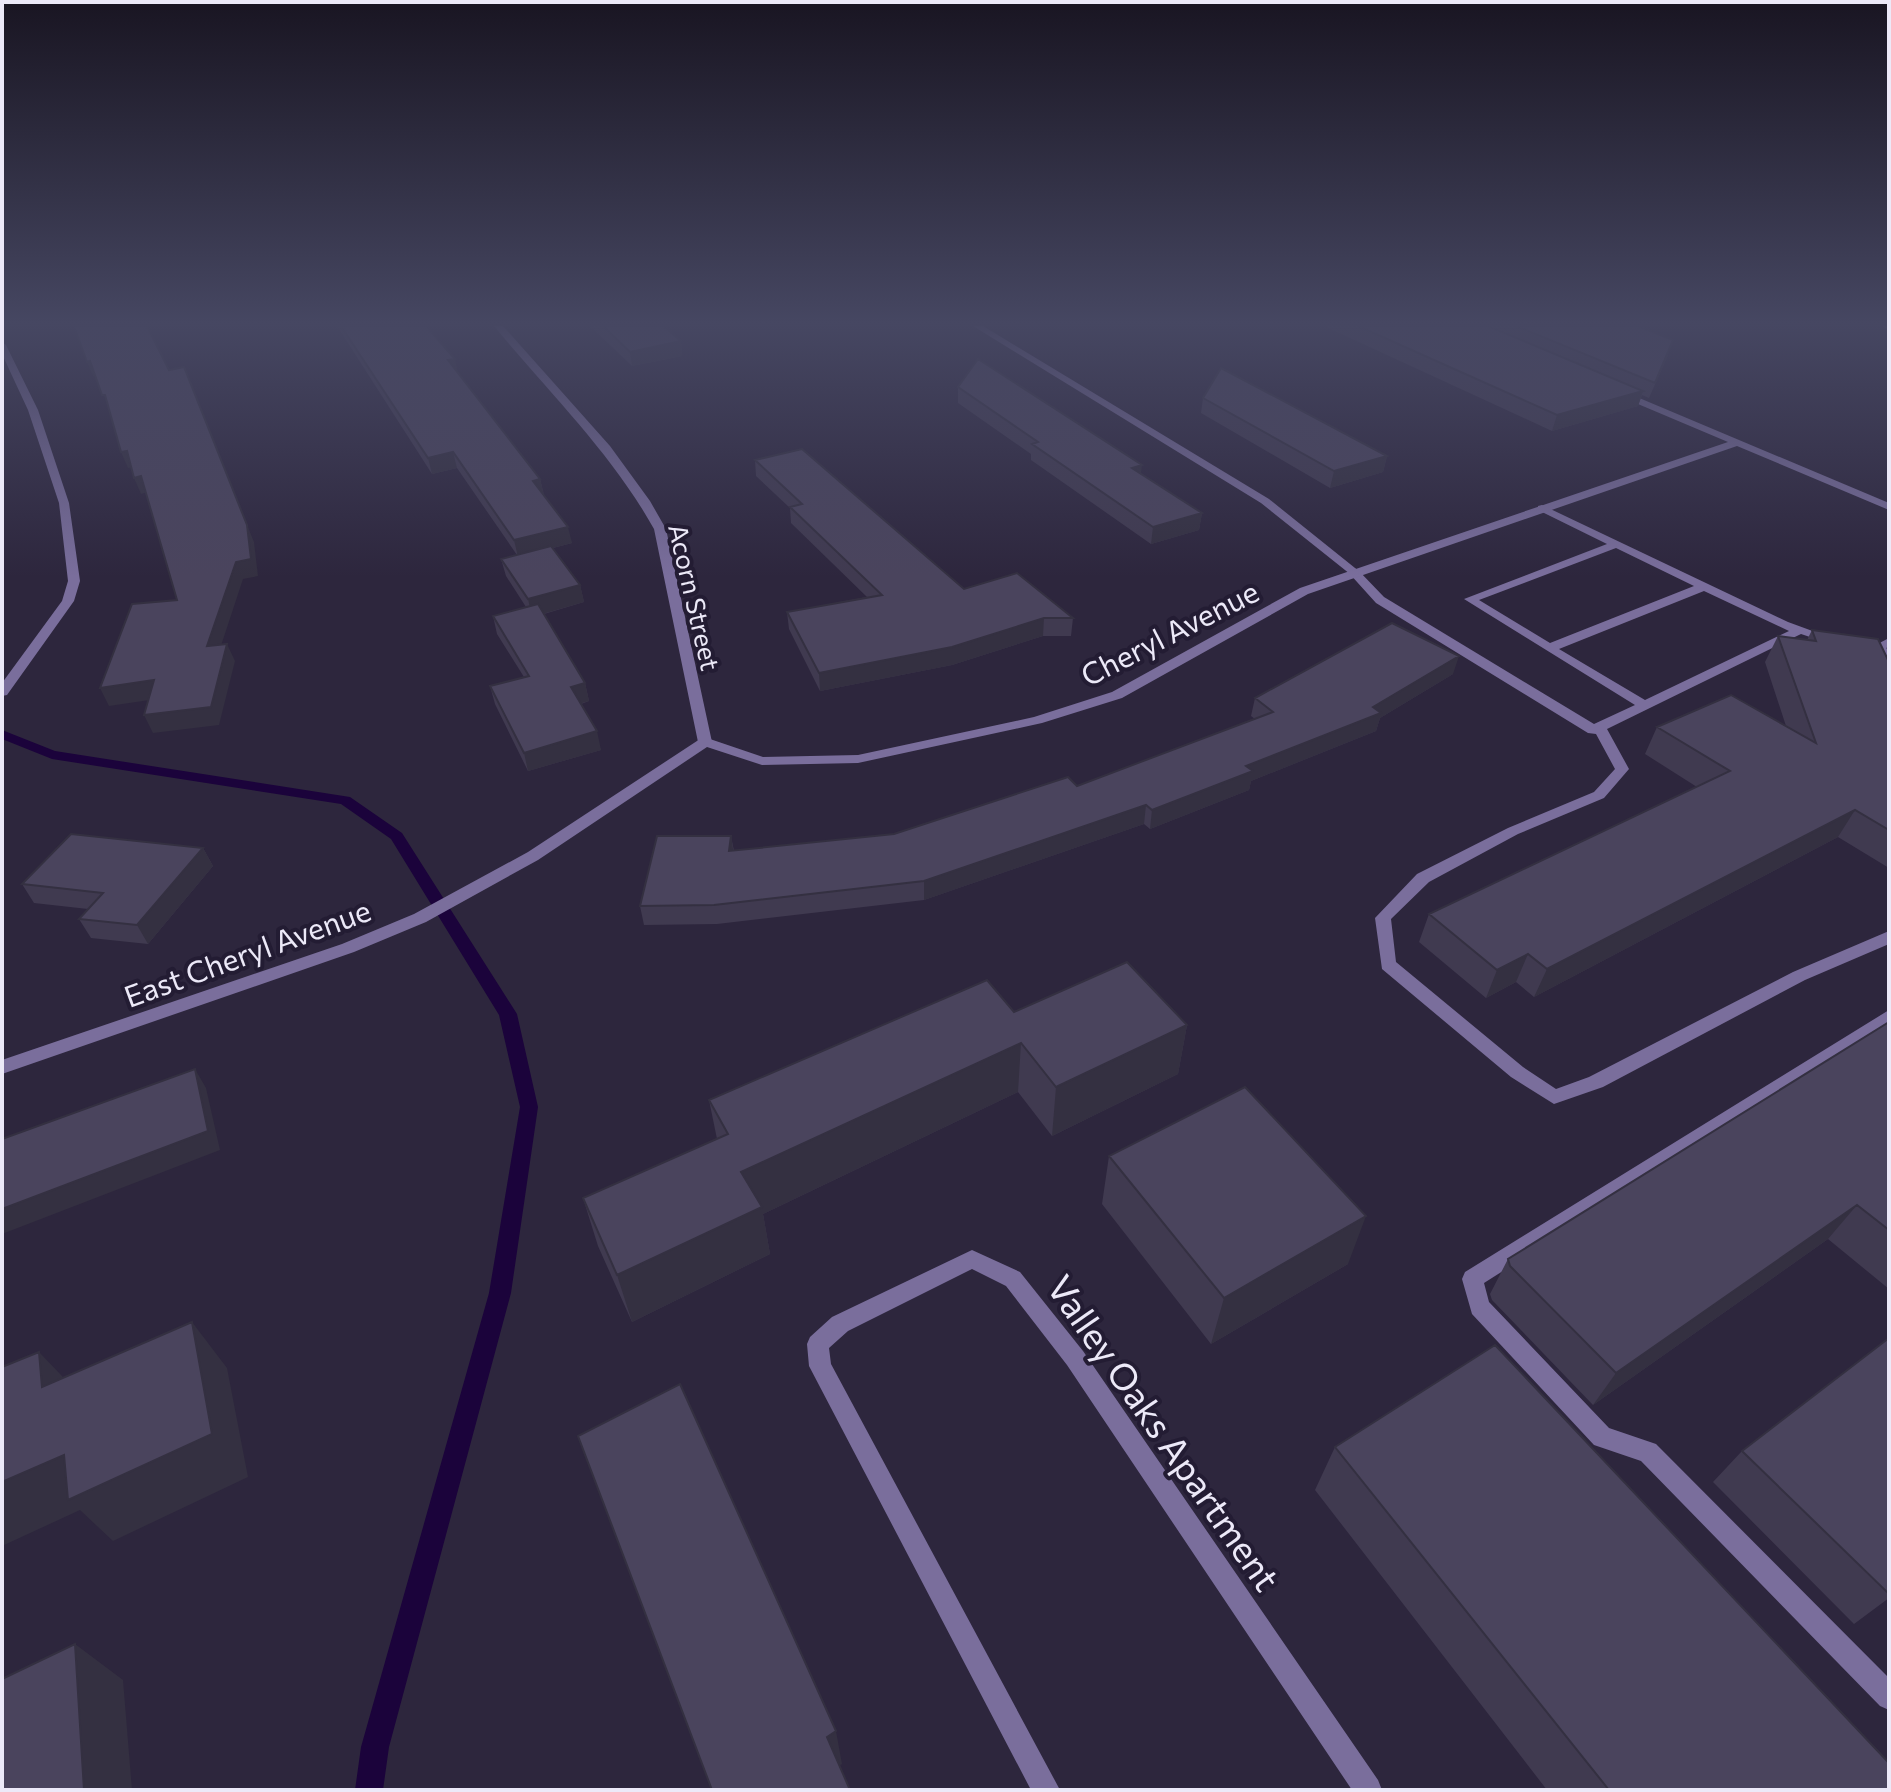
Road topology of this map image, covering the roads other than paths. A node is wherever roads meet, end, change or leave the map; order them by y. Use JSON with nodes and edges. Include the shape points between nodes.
{"nodes":[{"id":1,"x":33,"y":410,"type":"edge"},
{"id":2,"x":573,"y":410,"type":"edge"},
{"id":3,"x":1115,"y":410,"type":"edge"},
{"id":4,"x":1659,"y":410,"type":"edge"},
{"id":5,"x":1736,"y":443,"type":"junction"},
{"id":6,"x":1889,"y":507,"type":"edge"},
{"id":7,"x":1542,"y":508,"type":"junction"},
{"id":8,"x":1617,"y":544,"type":"junction"},
{"id":9,"x":1354,"y":572,"type":"junction"},
{"id":10,"x":1705,"y":586,"type":"junction"},
{"id":11,"x":1798,"y":631,"type":"junction"},
{"id":12,"x":1843,"y":643,"type":"edge"},
{"id":13,"x":1549,"y":648,"type":"junction"},
{"id":14,"x":2,"y":692,"type":"edge"},
{"id":15,"x":1645,"y":705,"type":"junction"},
{"id":16,"x":1599,"y":727,"type":"junction"},
{"id":17,"x":705,"y":742,"type":"junction"},
{"id":18,"x":1889,"y":937,"type":"edge"},
{"id":19,"x":1889,"y":1017,"type":"edge"},
{"id":20,"x":2,"y":1067,"type":"edge"},
{"id":21,"x":1889,"y":1697,"type":"edge"},
{"id":22,"x":1046,"y":1790,"type":"edge"},
{"id":23,"x":1368,"y":1790,"type":"edge"}],
"edges":[{"from":1,"to":14,"type":"street","via":[[64,503],[74,581],[68,601]]},
{"from":2,"to":17,"type":"street","name":"Acorn Street","via":[[645,499],[660,529]]},
{"from":3,"to":9,"type":"street","via":[[1265,501]]},
{"from":4,"to":5,"type":"street"},
{"from":5,"to":6,"type":"street"},
{"from":5,"to":7,"type":"street","name":"Cheryl Avenue"},
{"from":7,"to":8,"type":"street"},
{"from":7,"to":9,"type":"street","name":"Cheryl Avenue"},
{"from":8,"to":10,"type":"street"},
{"from":8,"to":13,"type":"street","via":[[1470,599]]},
{"from":9,"to":16,"type":"street","via":[[1380,600],[1593,730]]},
{"from":9,"to":17,"type":"street","name":"Cheryl Avenue","via":[[1304,591],[1117,695],[1037,720],[858,759],[762,761]]},
{"from":10,"to":11,"type":"street"},
{"from":10,"to":13,"type":"street"},
{"from":11,"to":12,"type":"street"},
{"from":11,"to":15,"type":"street"},
{"from":13,"to":15,"type":"street"},
{"from":15,"to":16,"type":"street"},
{"from":16,"to":18,"type":"street","via":[[1622,769],[1599,795],[1513,831],[1423,878],[1383,918],[1388,965],[1517,1072],[1554,1097],[1596,1082],[1799,976]]},
{"from":17,"to":20,"type":"street","name":"East Cheryl Avenue","via":[[533,856],[420,918],[348,948]]},
{"from":19,"to":21,"type":"street","via":[[1472,1279],[1480,1307],[1602,1437],[1648,1452]]},
{"from":22,"to":23,"type":"street","name":"Valley Oaks Apartment","via":[[820,1366],[818,1344],[840,1324],[972,1259],[1013,1279],[1075,1358]]}]}
